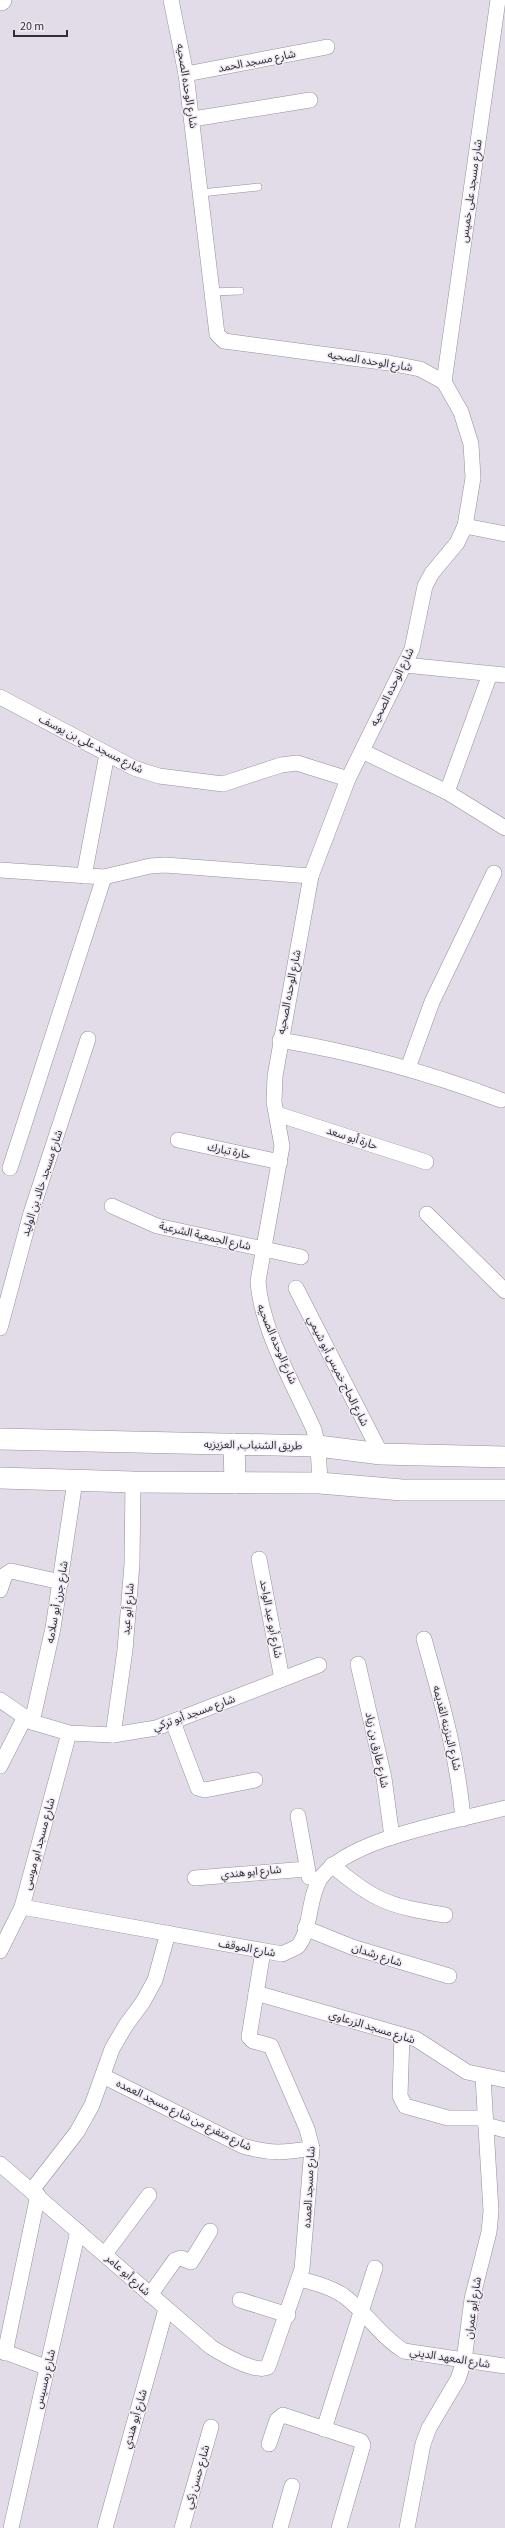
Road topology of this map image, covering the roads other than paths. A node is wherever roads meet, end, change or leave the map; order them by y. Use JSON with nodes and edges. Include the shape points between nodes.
{"nodes":[{"id":1,"x":171,"y":0,"type":"edge"},
{"id":2,"x":498,"y":0,"type":"edge"},
{"id":3,"x":327,"y":48,"type":"dead end"},
{"id":4,"x":186,"y":74,"type":"junction"},
{"id":5,"x":310,"y":100,"type":"dead end"},
{"id":6,"x":192,"y":119,"type":"junction"},
{"id":7,"x":258,"y":187,"type":"dead end"},
{"id":8,"x":201,"y":193,"type":"junction"},
{"id":9,"x":240,"y":291,"type":"dead end"},
{"id":10,"x":212,"y":292,"type":"junction"},
{"id":11,"x":444,"y":382,"type":"junction"},
{"id":12,"x":465,"y":526,"type":"junction"},
{"id":13,"x":505,"y":534,"type":"edge"},
{"id":14,"x":404,"y":665,"type":"junction"},
{"id":15,"x":498,"y":674,"type":"edge"},
{"id":16,"x":0,"y":697,"type":"edge"},
{"id":17,"x":362,"y":751,"type":"junction"},
{"id":18,"x":108,"y":754,"type":"junction"},
{"id":19,"x":348,"y":779,"type":"junction"},
{"id":20,"x":447,"y":792,"type":"junction"},
{"id":21,"x":505,"y":828,"type":"edge"},
{"id":22,"x":0,"y":870,"type":"edge"},
{"id":23,"x":494,"y":873,"type":"dead end"},
{"id":24,"x":84,"y":876,"type":"junction"},
{"id":25,"x":311,"y":876,"type":"junction"},
{"id":26,"x":104,"y":877,"type":"junction"},
{"id":27,"x":88,"y":1039,"type":"dead end"},
{"id":28,"x":280,"y":1040,"type":"junction"},
{"id":29,"x":408,"y":1068,"type":"junction"},
{"id":30,"x":501,"y":1100,"type":"dead end"},
{"id":31,"x":277,"y":1114,"type":"junction"},
{"id":32,"x":178,"y":1140,"type":"dead end"},
{"id":33,"x":280,"y":1162,"type":"junction"},
{"id":34,"x":426,"y":1162,"type":"dead end"},
{"id":35,"x":10,"y":1168,"type":"dead end"},
{"id":36,"x":112,"y":1206,"type":"dead end"},
{"id":37,"x":427,"y":1214,"type":"dead end"},
{"id":38,"x":264,"y":1249,"type":"junction"},
{"id":39,"x":301,"y":1257,"type":"dead end"},
{"id":40,"x":296,"y":1288,"type":"dead end"},
{"id":41,"x":505,"y":1291,"type":"edge"},
{"id":42,"x":0,"y":1328,"type":"edge"},
{"id":43,"x":0,"y":1439,"type":"edge"},
{"id":44,"x":234,"y":1444,"type":"junction"},
{"id":45,"x":318,"y":1446,"type":"junction"},
{"id":46,"x":381,"y":1454,"type":"junction"},
{"id":47,"x":505,"y":1457,"type":"edge"},
{"id":48,"x":0,"y":1478,"type":"edge"},
{"id":49,"x":75,"y":1481,"type":"junction"},
{"id":50,"x":133,"y":1482,"type":"junction"},
{"id":51,"x":235,"y":1483,"type":"junction"},
{"id":52,"x":320,"y":1483,"type":"junction"},
{"id":53,"x":505,"y":1490,"type":"edge"},
{"id":54,"x":259,"y":1559,"type":"dead end"},
{"id":55,"x":62,"y":1582,"type":"junction"},
{"id":56,"x":0,"y":1590,"type":"edge"},
{"id":57,"x":424,"y":1639,"type":"dead end"},
{"id":58,"x":358,"y":1664,"type":"dead end"},
{"id":59,"x":319,"y":1665,"type":"dead end"},
{"id":60,"x":282,"y":1679,"type":"junction"},
{"id":61,"x":0,"y":1700,"type":"edge"},
{"id":62,"x":28,"y":1719,"type":"junction"},
{"id":63,"x":174,"y":1722,"type":"junction"},
{"id":64,"x":68,"y":1733,"type":"junction"},
{"id":65,"x":113,"y":1735,"type":"junction"},
{"id":66,"x":0,"y":1766,"type":"edge"},
{"id":67,"x":255,"y":1780,"type":"dead end"},
{"id":68,"x":505,"y":1808,"type":"edge"},
{"id":69,"x":298,"y":1816,"type":"dead end"},
{"id":70,"x":463,"y":1819,"type":"junction"},
{"id":71,"x":392,"y":1837,"type":"junction"},
{"id":72,"x":332,"y":1865,"type":"junction"},
{"id":73,"x":307,"y":1868,"type":"junction"},
{"id":74,"x":195,"y":1878,"type":"dead end"},
{"id":75,"x":312,"y":1896,"type":"junction"},
{"id":76,"x":22,"y":1907,"type":"junction"},
{"id":77,"x":445,"y":1915,"type":"dead end"},
{"id":78,"x":305,"y":1928,"type":"junction"},
{"id":79,"x":168,"y":1933,"type":"junction"},
{"id":80,"x":0,"y":1951,"type":"edge"},
{"id":81,"x":263,"y":1951,"type":"junction"},
{"id":82,"x":449,"y":1976,"type":"dead end"},
{"id":83,"x":256,"y":1993,"type":"junction"},
{"id":84,"x":402,"y":2035,"type":"junction"},
{"id":85,"x":103,"y":2076,"type":"junction"},
{"id":86,"x":483,"y":2077,"type":"junction"},
{"id":87,"x":505,"y":2080,"type":"edge"},
{"id":88,"x":485,"y":2122,"type":"junction"},
{"id":89,"x":505,"y":2130,"type":"edge"},
{"id":90,"x":312,"y":2148,"type":"junction"},
{"id":91,"x":0,"y":2164,"type":"edge"},
{"id":92,"x":35,"y":2192,"type":"junction"},
{"id":93,"x":149,"y":2195,"type":"dead end"},
{"id":94,"x":78,"y":2231,"type":"junction"},
{"id":95,"x":210,"y":2232,"type":"dead end"},
{"id":96,"x":105,"y":2254,"type":"junction"},
{"id":97,"x":375,"y":2268,"type":"dead end"},
{"id":98,"x":300,"y":2279,"type":"junction"},
{"id":99,"x":150,"y":2295,"type":"junction"},
{"id":100,"x":240,"y":2300,"type":"dead end"},
{"id":101,"x":166,"y":2309,"type":"junction"},
{"id":102,"x":361,"y":2311,"type":"junction"},
{"id":103,"x":288,"y":2315,"type":"junction"},
{"id":104,"x":3,"y":2352,"type":"edge"},
{"id":105,"x":464,"y":2361,"type":"junction"},
{"id":106,"x":505,"y":2366,"type":"edge"},
{"id":107,"x":48,"y":2368,"type":"junction"},
{"id":108,"x":265,"y":2369,"type":"joint"},
{"id":109,"x":211,"y":2427,"type":"dead end"},
{"id":110,"x":324,"y":2429,"type":"junction"},
{"id":111,"x":270,"y":2444,"type":"dead end"},
{"id":112,"x":292,"y":2486,"type":"dead end"},
{"id":113,"x":11,"y":2528,"type":"edge"},
{"id":114,"x":105,"y":2528,"type":"edge"},
{"id":115,"x":182,"y":2528,"type":"edge"},
{"id":116,"x":280,"y":2528,"type":"edge"},
{"id":117,"x":339,"y":2528,"type":"edge"},
{"id":118,"x":407,"y":2528,"type":"edge"}],
"edges":[{"from":1,"to":4,"type":"street","name":"شارع الوحده الصحيه"},
{"from":2,"to":11,"type":"street","name":"شارع مسجد على خميس"},
{"from":3,"to":4,"type":"street","name":"شارع مسجد الحمد"},
{"from":4,"to":6,"type":"street","name":"شارع الوحده الصحيه"},
{"from":5,"to":6,"type":"street"},
{"from":6,"to":8,"type":"street","name":"شارع الوحده الصحيه"},
{"from":7,"to":8,"type":"lane"},
{"from":8,"to":10,"type":"street","name":"شارع الوحده الصحيه"},
{"from":9,"to":10,"type":"lane"},
{"from":10,"to":11,"type":"street","name":"شارع الوحده الصحيه","via":[[217,334],[224,341],[389,363],[420,369]]},
{"from":11,"to":12,"type":"street","name":"شارع الوحده الصحيه","via":[[461,412],[471,444],[473,478]]},
{"from":12,"to":13,"type":"street"},
{"from":12,"to":14,"type":"street","name":"شارع الوحده الصحيه","via":[[457,543],[432,573],[425,586],[417,632]]},
{"from":14,"to":15,"type":"street"},
{"from":14,"to":17,"type":"street","name":"شارع الوحده الصحيه"},
{"from":15,"to":20,"type":"street"},
{"from":16,"to":18,"type":"street","name":"شارع مسجد علي بن يوسف"},
{"from":17,"to":19,"type":"street","name":"شارع الوحده الصحيه"},
{"from":17,"to":20,"type":"street"},
{"from":18,"to":19,"type":"street","name":"شارع مسجد علي بن يوسف","via":[[134,768],[159,776],[209,784],[223,784],[280,765],[297,763]]},
{"from":18,"to":24,"type":"street"},
{"from":19,"to":25,"type":"street","name":"شارع الوحده الصحيه"},
{"from":20,"to":21,"type":"street"},
{"from":22,"to":24,"type":"street"},
{"from":23,"to":29,"type":"street","via":[[432,1002]]},
{"from":24,"to":26,"type":"street"},
{"from":25,"to":26,"type":"street","via":[[165,865]]},
{"from":25,"to":28,"type":"street","name":"شارع الوحده الصحيه"},
{"from":26,"to":35,"type":"street"},
{"from":27,"to":42,"type":"street","name":"شارع مسجد خالد بن الوليد","via":[[31,1212]]},
{"from":28,"to":29,"type":"street","via":[[334,1049]]},
{"from":28,"to":31,"type":"street","name":"شارع الوحده الصحيه","via":[[274,1089]]},
{"from":29,"to":30,"type":"street"},
{"from":31,"to":33,"type":"street","name":"شارع الوحده الصحيه","via":[[282,1146]]},
{"from":31,"to":34,"type":"street","name":"حارة أبو سعد"},
{"from":32,"to":33,"type":"street","name":"حارة تبارك"},
{"from":33,"to":38,"type":"street","name":"شارع الوحده الصحيه"},
{"from":36,"to":38,"type":"street","name":"شارع الجمعية الشرعية","via":[[157,1226]]},
{"from":37,"to":41,"type":"street"},
{"from":38,"to":39,"type":"street","name":"شارع الجمعية الشرعية"},
{"from":38,"to":45,"type":"street","name":"شارع الوحده الصحيه","via":[[258,1281],[259,1301],[265,1321],[314,1430]]},
{"from":40,"to":46,"type":"street","name":"شارع الحاج خميس أبو شيمي"},
{"from":43,"to":44,"type":"street","name":"طريق الشنباب, العزيزيه"},
{"from":44,"to":45,"type":"street","name":"طريق الشنباب, العزيزيه"},
{"from":44,"to":51,"type":"street"},
{"from":45,"to":46,"type":"street","name":"طريق الشنباب, العزيزيه"},
{"from":45,"to":52,"type":"street","name":"شارع الوحده الصحيه"},
{"from":46,"to":47,"type":"street","name":"طريق الشنباب, العزيزيه"},
{"from":48,"to":49,"type":"street"},
{"from":49,"to":50,"type":"street"},
{"from":49,"to":55,"type":"street","name":"شارع جرن أبو سلامه"},
{"from":50,"to":51,"type":"street"},
{"from":50,"to":65,"type":"street","name":"شارع أبو عيد","via":[[131,1572],[125,1650]]},
{"from":51,"to":52,"type":"street"},
{"from":52,"to":53,"type":"street","via":[[402,1490]]},
{"from":54,"to":60,"type":"street","name":"شارع أبو عبد الواحد"},
{"from":55,"to":56,"type":"street","via":[[11,1571],[5,1575]]},
{"from":55,"to":62,"type":"street","name":"شارع جرن أبو سلامه"},
{"from":57,"to":70,"type":"street","name":"شارع البنزينه القديمه","via":[[452,1738]]},
{"from":58,"to":71,"type":"street","name":"شارع طارق بن زياد","via":[[384,1778]]},
{"from":59,"to":60,"type":"street","name":"شارع مسجد أبو تركي"},
{"from":60,"to":63,"type":"street","name":"شارع مسجد أبو تركي"},
{"from":61,"to":62,"type":"street","name":"شارع مسجد أبو تركي"},
{"from":62,"to":64,"type":"street","name":"شارع مسجد أبو تركي"},
{"from":62,"to":66,"type":"street","name":"شارع جرن أبو سلامه"},
{"from":63,"to":65,"type":"street","name":"شارع مسجد أبو تركي","via":[[156,1728]]},
{"from":63,"to":67,"type":"street","via":[[198,1788],[205,1790]]},
{"from":64,"to":65,"type":"street","name":"شارع مسجد أبو تركي"},
{"from":64,"to":76,"type":"street","name":"شارع مسجد ابو موسى"},
{"from":68,"to":70,"type":"street","name":"شارع الموقف"},
{"from":69,"to":73,"type":"street"},
{"from":70,"to":71,"type":"street","name":"شارع الموقف"},
{"from":71,"to":72,"type":"street","name":"شارع الموقف","via":[[348,1855]]},
{"from":72,"to":75,"type":"street","name":"شارع الموقف","via":[[320,1879]]},
{"from":72,"to":77,"type":"street","via":[[374,1898],[393,1906]]},
{"from":73,"to":74,"type":"street","name":"شارع ابو هندي"},
{"from":73,"to":75,"type":"street"},
{"from":75,"to":78,"type":"street","name":"شارع الموقف"},
{"from":76,"to":79,"type":"street","name":"شارع الموقف"},
{"from":76,"to":80,"type":"street","name":"شارع مسجد ابو موسى"},
{"from":78,"to":81,"type":"street","name":"شارع الموقف","via":[[298,1946],[282,1954]]},
{"from":78,"to":82,"type":"street","name":"شارع رشدان","via":[[352,1947]]},
{"from":79,"to":81,"type":"street","name":"شارع الموقف"},
{"from":79,"to":85,"type":"street","via":[[163,1958],[154,1980],[143,2002],[122,2031]]},
{"from":81,"to":83,"type":"street","name":"شارع مسجد العمده"},
{"from":83,"to":84,"type":"street","name":"شارع مسجد الزرعاوي"},
{"from":83,"to":90,"type":"street","name":"شارع مسجد العمده","via":[[249,2037],[253,2041],[271,2046],[307,2129]]},
{"from":84,"to":86,"type":"street","name":"شارع مسجد الزرعاوي","via":[[429,2046],[453,2065]]},
{"from":84,"to":88,"type":"street","via":[[400,2096],[405,2106],[448,2118]]},
{"from":85,"to":90,"type":"street","name":"شارع متفرع من شارع مسجد العمده","via":[[243,2146],[262,2152],[283,2153]]},
{"from":85,"to":92,"type":"street","via":[[92,2105],[77,2132]]},
{"from":86,"to":87,"type":"street","name":"شارع مسجد الزرعاوي"},
{"from":86,"to":88,"type":"street","name":"شارع أبو عمران"},
{"from":88,"to":89,"type":"street"},
{"from":88,"to":105,"type":"street","name":"شارع أبو عمران","via":[[491,2211],[489,2232],[472,2299]]},
{"from":90,"to":98,"type":"street","name":"شارع مسجد العمده","via":[[304,2260]]},
{"from":91,"to":92,"type":"street","name":"شارع أبو عامر"},
{"from":92,"to":94,"type":"street","name":"شارع أبو عامر"},
{"from":92,"to":104,"type":"street"},
{"from":93,"to":96,"type":"street"},
{"from":94,"to":96,"type":"street","name":"شارع أبو عامر"},
{"from":94,"to":107,"type":"street","name":"شارع رمسيس"},
{"from":95,"to":99,"type":"street","via":[[191,2262],[181,2258],[175,2260]]},
{"from":96,"to":99,"type":"street","name":"شارع أبو عامر"},
{"from":97,"to":102,"type":"street"},
{"from":98,"to":102,"type":"street","name":"شارع المعهد الديني","via":[[323,2285],[343,2296]]},
{"from":98,"to":103,"type":"street","name":"شارع مسجد العمده"},
{"from":99,"to":101,"type":"street","name":"شارع أبو عامر"},
{"from":100,"to":103,"type":"street"},
{"from":101,"to":108,"type":"street","name":"شارع أبو عامر","via":[[211,2347],[233,2360]]},
{"from":101,"to":114,"type":"street","name":"شارع أبو هندي"},
{"from":102,"to":105,"type":"street","name":"شارع المعهد الديني","via":[[394,2345],[404,2351]]},
{"from":102,"to":110,"type":"street"},
{"from":103,"to":108,"type":"street","name":"شارع مسجد العمده","via":[[270,2364]]},
{"from":104,"to":107,"type":"street"},
{"from":105,"to":106,"type":"street","name":"شارع المعهد الديني"},
{"from":105,"to":118,"type":"street","name":"شارع أبو عمران","via":[[458,2379],[429,2428],[423,2444]]},
{"from":107,"to":113,"type":"street","name":"شارع رمسيس"},
{"from":109,"to":115,"type":"street","name":"شارع حسن زكي"},
{"from":110,"to":111,"type":"street","via":[[283,2415],[277,2420]]},
{"from":110,"to":117,"type":"street","via":[[359,2439],[363,2445]]},
{"from":112,"to":116,"type":"street"}]}
